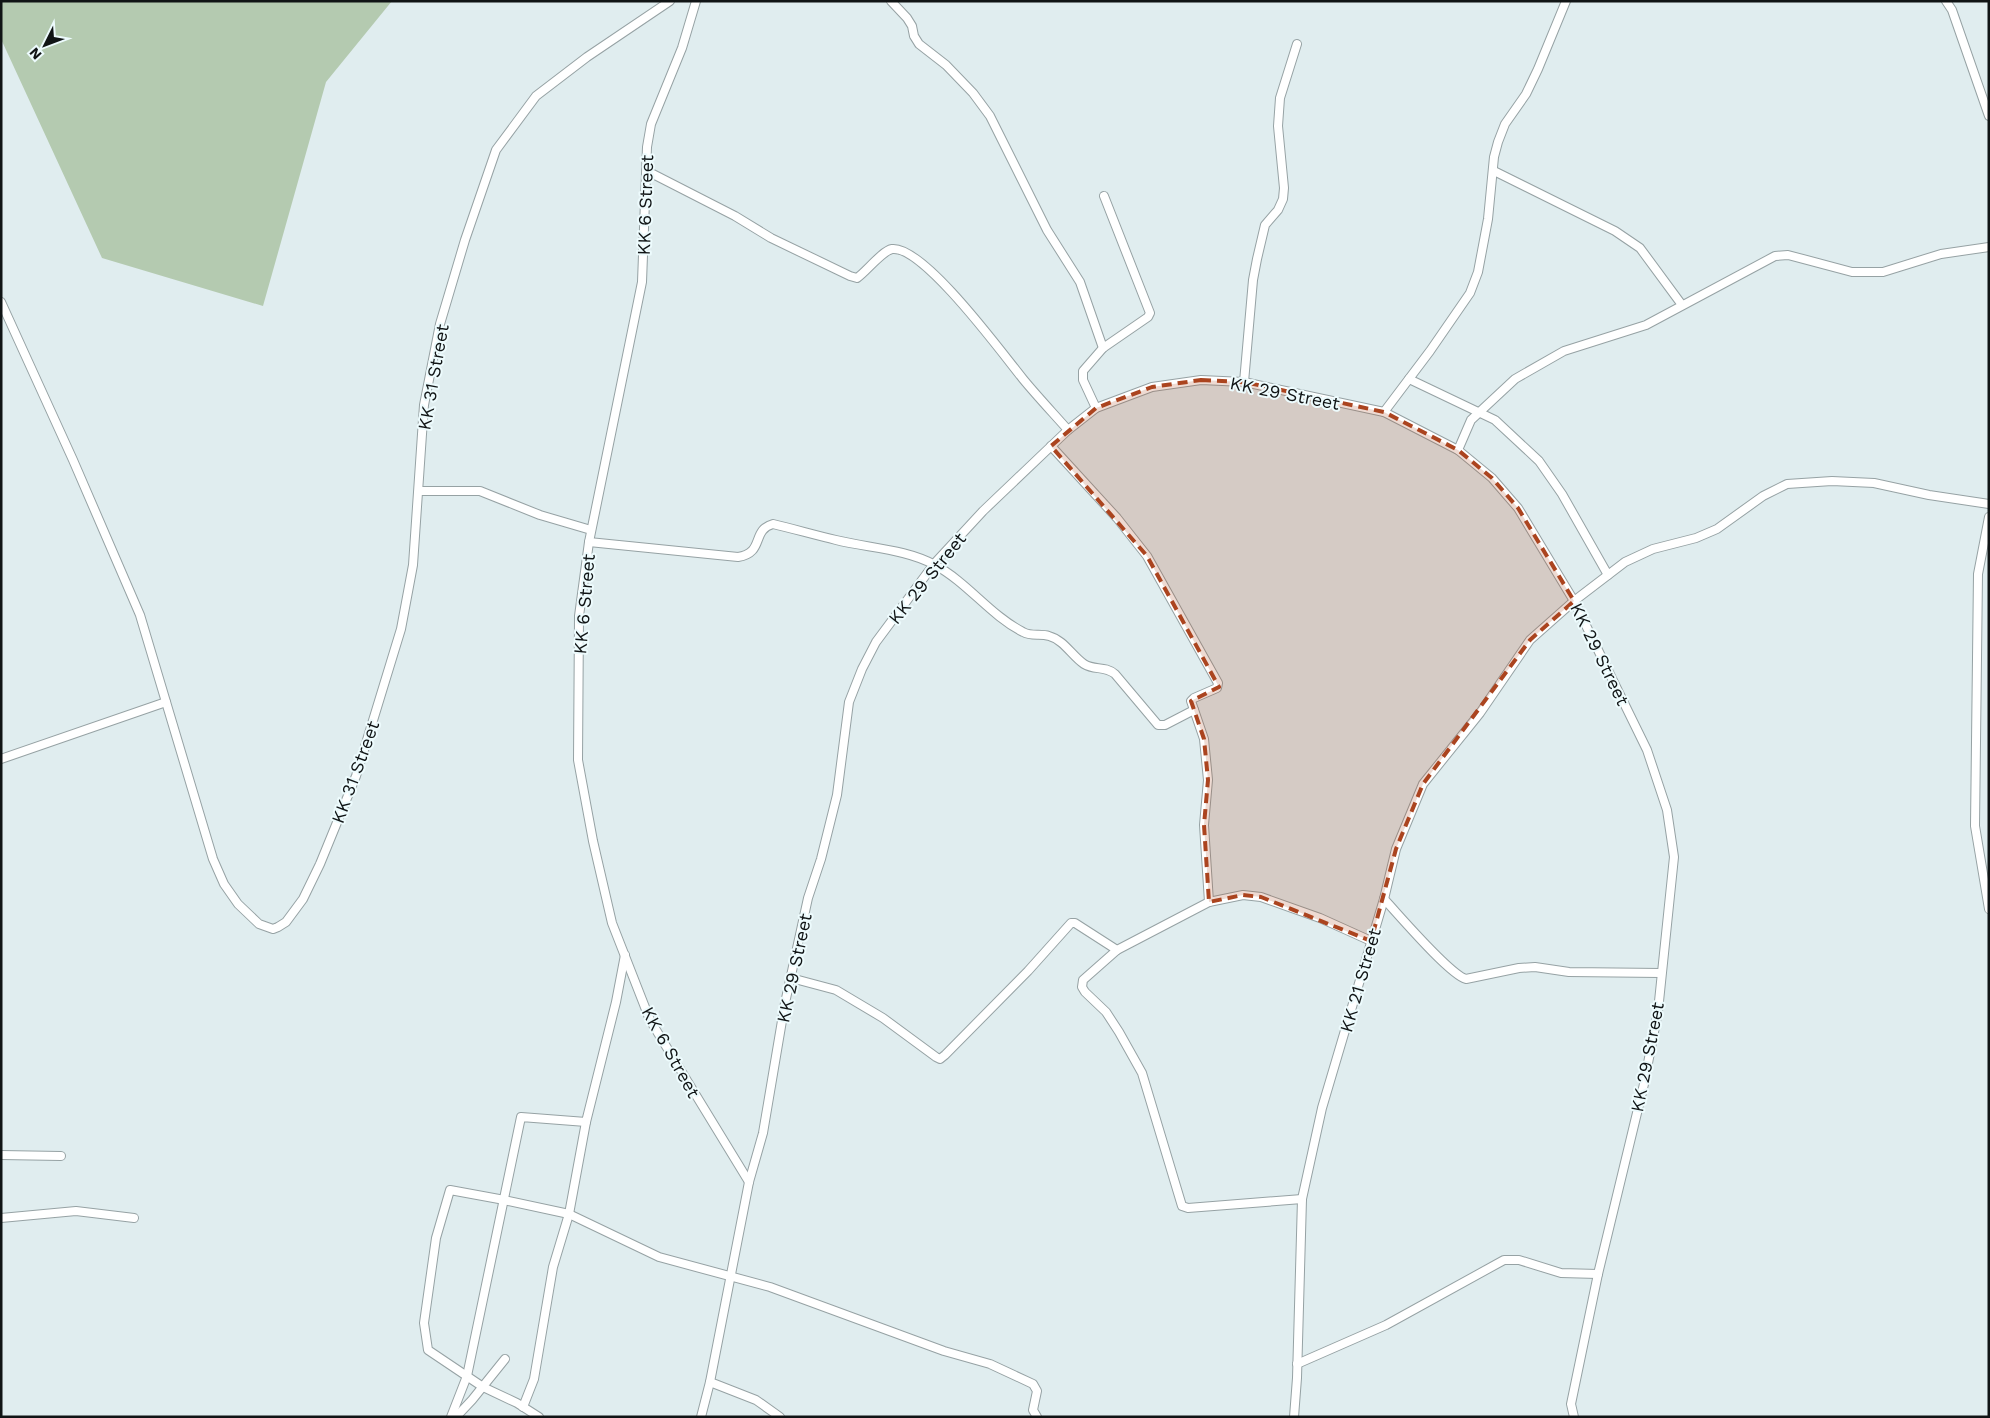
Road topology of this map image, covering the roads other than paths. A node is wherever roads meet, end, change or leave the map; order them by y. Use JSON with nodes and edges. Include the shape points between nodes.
{"nodes":[{"id":1,"x":670,"y":1,"type":"edge"},
{"id":2,"x":696,"y":1,"type":"edge"},
{"id":3,"x":891,"y":1,"type":"edge"},
{"id":4,"x":1566,"y":1,"type":"edge"},
{"id":5,"x":1946,"y":1,"type":"edge"},
{"id":6,"x":1297,"y":44,"type":"dead end"},
{"id":7,"x":1989,"y":116,"type":"edge"},
{"id":8,"x":647,"y":170,"type":"junction"},
{"id":9,"x":1494,"y":171,"type":"junction"},
{"id":10,"x":1104,"y":196,"type":"dead end"},
{"id":11,"x":1989,"y":247,"type":"edge"},
{"id":12,"x":1,"y":302,"type":"edge"},
{"id":13,"x":1682,"y":305,"type":"junction"},
{"id":14,"x":1103,"y":348,"type":"junction"},
{"id":15,"x":1409,"y":379,"type":"junction"},
{"id":16,"x":1244,"y":382,"type":"junction"},
{"id":17,"x":1096,"y":408,"type":"junction"},
{"id":18,"x":1384,"y":412,"type":"junction"},
{"id":19,"x":1477,"y":412,"type":"junction"},
{"id":20,"x":1068,"y":430,"type":"junction"},
{"id":21,"x":1052,"y":446,"type":"junction"},
{"id":22,"x":1458,"y":450,"type":"junction"},
{"id":23,"x":419,"y":491,"type":"junction"},
{"id":24,"x":1989,"y":504,"type":"edge"},
{"id":25,"x":1989,"y":517,"type":"edge"},
{"id":26,"x":591,"y":530,"type":"junction"},
{"id":27,"x":589,"y":542,"type":"junction"},
{"id":28,"x":934,"y":564,"type":"junction"},
{"id":29,"x":1608,"y":575,"type":"junction"},
{"id":30,"x":1574,"y":601,"type":"junction"},
{"id":31,"x":166,"y":702,"type":"junction"},
{"id":32,"x":1194,"y":710,"type":"junction"},
{"id":33,"x":1,"y":759,"type":"edge"},
{"id":34,"x":1384,"y":899,"type":"junction"},
{"id":35,"x":1209,"y":902,"type":"junction"},
{"id":36,"x":1989,"y":909,"type":"edge"},
{"id":37,"x":1371,"y":941,"type":"junction"},
{"id":38,"x":1117,"y":950,"type":"junction"},
{"id":39,"x":624,"y":955,"type":"junction"},
{"id":40,"x":1661,"y":973,"type":"junction"},
{"id":41,"x":791,"y":978,"type":"junction"},
{"id":42,"x":586,"y":1122,"type":"junction"},
{"id":43,"x":1,"y":1155,"type":"edge"},
{"id":44,"x":61,"y":1156,"type":"dead end"},
{"id":45,"x":749,"y":1182,"type":"junction"},
{"id":46,"x":1302,"y":1199,"type":"junction"},
{"id":47,"x":505,"y":1200,"type":"junction"},
{"id":48,"x":569,"y":1214,"type":"junction"},
{"id":49,"x":1,"y":1218,"type":"edge"},
{"id":50,"x":134,"y":1218,"type":"dead end"},
{"id":51,"x":1598,"y":1274,"type":"junction"},
{"id":52,"x":730,"y":1275,"type":"junction"},
{"id":53,"x":505,"y":1359,"type":"dead end"},
{"id":54,"x":1297,"y":1364,"type":"junction"},
{"id":55,"x":467,"y":1376,"type":"junction"},
{"id":56,"x":710,"y":1382,"type":"junction"},
{"id":57,"x":484,"y":1387,"type":"junction"},
{"id":58,"x":523,"y":1407,"type":"junction"},
{"id":59,"x":451,"y":1417,"type":"edge"},
{"id":60,"x":456,"y":1417,"type":"edge"},
{"id":61,"x":539,"y":1417,"type":"edge"},
{"id":62,"x":701,"y":1417,"type":"edge"},
{"id":63,"x":780,"y":1417,"type":"edge"},
{"id":64,"x":1037,"y":1417,"type":"edge"},
{"id":65,"x":1294,"y":1417,"type":"edge"},
{"id":66,"x":1574,"y":1417,"type":"edge"}],
"edges":[{"from":1,"to":23,"type":"street","name":"KK 31 Street","via":[[536,96],[496,150],[440,324],[424,405]]},
{"from":2,"to":8,"type":"street","name":"KK 6 Street","via":[[674,70],[650,124]]},
{"from":3,"to":14,"type":"street","via":[[907,18],[919,44],[946,65],[990,116],[1047,230],[1080,282]]},
{"from":4,"to":9,"type":"street","via":[[1538,70],[1505,124],[1498,142]]},
{"from":5,"to":7,"type":"street"},
{"from":6,"to":16,"type":"street","via":[[1280,98],[1278,126],[1283,199],[1265,225],[1257,259]]},
{"from":8,"to":20,"type":"street","via":[[771,238],[850,276],[856,278],[863,274],[892,249],[921,262],[961,302]]},
{"from":8,"to":26,"type":"street","name":"KK 6 Street","via":[[642,282]]},
{"from":9,"to":13,"type":"street","via":[[1640,248]]},
{"from":9,"to":15,"type":"street","via":[[1478,272],[1470,293]]},
{"from":10,"to":14,"type":"street","via":[[1150,313],[1148,318]]},
{"from":11,"to":13,"type":"street","via":[[1941,254],[1883,272],[1852,272],[1788,256],[1775,256]]},
{"from":12,"to":31,"type":"street","name":"KK 31 Street","via":[[140,615]]},
{"from":13,"to":19,"type":"street","via":[[1646,325],[1564,351],[1515,379]]},
{"from":14,"to":17,"type":"street","via":[[1083,371],[1083,380]]},
{"from":15,"to":18,"type":"street"},
{"from":15,"to":19,"type":"street"},
{"from":16,"to":17,"type":"street","name":"KK 29 Street","via":[[1201,380],[1152,387]]},
{"from":16,"to":18,"type":"street","name":"KK 29 Street"},
{"from":17,"to":20,"type":"street","name":"KK 29 Street"},
{"from":18,"to":22,"type":"street","name":"KK 29 Street"},
{"from":19,"to":22,"type":"street"},
{"from":19,"to":29,"type":"street","via":[[1494,420],[1539,460]]},
{"from":20,"to":21,"type":"street","name":"KK 29 Street"},
{"from":21,"to":28,"type":"street","name":"KK 29 Street","via":[[983,511]]},
{"from":21,"to":32,"type":"street","via":[[1147,556],[1216,677],[1217,688],[1191,701]]},
{"from":22,"to":30,"type":"street","name":"KK 29 Street","via":[[1492,478],[1518,508]]},
{"from":23,"to":26,"type":"street","via":[[480,491],[540,515]]},
{"from":23,"to":31,"type":"street","name":"KK 31 Street","via":[[413,565],[401,629],[359,768],[303,899],[286,922],[278,927],[273,929],[259,924],[238,904],[224,884],[213,859]]},
{"from":24,"to":29,"type":"street","name":"KK 21 Street","via":[[1874,483],[1787,484],[1763,496],[1717,529],[1653,549],[1625,562]]},
{"from":25,"to":36,"type":"street","via":[[1978,574],[1975,826]]},
{"from":26,"to":27,"type":"street","name":"KK 6 Street"},
{"from":27,"to":28,"type":"street","via":[[749,556],[762,531],[773,524]]},
{"from":27,"to":39,"type":"street","name":"KK 6 Street","via":[[579,616],[578,760],[610,914]]},
{"from":28,"to":32,"type":"street","via":[[963,583],[1022,632],[1050,636],[1089,667],[1108,668],[1158,725],[1165,726]]},
{"from":28,"to":41,"type":"street","name":"KK 29 Street","via":[[876,642],[849,702],[837,795],[808,898]]},
{"from":29,"to":30,"type":"street","name":"KK 21 Street"},
{"from":30,"to":34,"type":"street","name":"KK 21 Street","via":[[1530,640],[1480,713],[1424,784],[1396,849]]},
{"from":30,"to":40,"type":"street","name":"KK 29 Street","via":[[1647,750],[1667,810],[1674,857]]},
{"from":31,"to":33,"type":"street"},
{"from":32,"to":35,"type":"street","via":[[1204,739],[1208,780],[1204,825]]},
{"from":34,"to":37,"type":"street","name":"KK 21 Street"},
{"from":34,"to":40,"type":"street","via":[[1459,977],[1466,979],[1535,967],[1569,972]]},
{"from":35,"to":37,"type":"street","via":[[1243,895],[1261,897]]},
{"from":35,"to":38,"type":"street"},
{"from":37,"to":46,"type":"street","name":"KK 21 Street","via":[[1322,1108]]},
{"from":38,"to":41,"type":"street","via":[[1071,923],[940,1059],[883,1018],[836,990]]},
{"from":38,"to":46,"type":"street","via":[[1083,980],[1082,987],[1106,1012],[1142,1073],[1182,1206]]},
{"from":39,"to":42,"type":"street","via":[[616,1002]]},
{"from":39,"to":45,"type":"street","name":"KK 6 Street","via":[[650,1020]]},
{"from":40,"to":51,"type":"street","name":"KK 29 Street","via":[[1658,1012],[1644,1084]]},
{"from":41,"to":45,"type":"street","name":"KK 29 Street","via":[[763,1133]]},
{"from":42,"to":47,"type":"street","via":[[521,1117]]},
{"from":42,"to":48,"type":"street"},
{"from":43,"to":44,"type":"street"},
{"from":45,"to":52,"type":"street","name":"KK 29 Street"},
{"from":46,"to":54,"type":"street","name":"KK 21 Street"},
{"from":47,"to":48,"type":"street"},
{"from":47,"to":55,"type":"street"},
{"from":47,"to":55,"type":"street","via":[[450,1190],[436,1238],[424,1323],[428,1350]]},
{"from":48,"to":52,"type":"street","via":[[659,1257]]},
{"from":48,"to":58,"type":"street","via":[[553,1267],[534,1379]]},
{"from":49,"to":50,"type":"street","via":[[76,1211]]},
{"from":51,"to":54,"type":"street","via":[[1561,1273],[1519,1260],[1504,1260],[1386,1325]]},
{"from":51,"to":66,"type":"street","name":"KK 29 Street","via":[[1571,1404]]},
{"from":52,"to":56,"type":"street","name":"KK 29 Street"},
{"from":52,"to":64,"type":"street","via":[[944,1351],[990,1364],[1029,1382],[1036,1387],[1032,1406]]},
{"from":53,"to":57,"type":"street"},
{"from":54,"to":65,"type":"street","name":"KK 21 Street"},
{"from":55,"to":57,"type":"street"},
{"from":55,"to":59,"type":"street"},
{"from":56,"to":62,"type":"street","name":"KK 29 Street"},
{"from":56,"to":63,"type":"street","via":[[756,1400]]},
{"from":57,"to":58,"type":"street"},
{"from":57,"to":60,"type":"street"},
{"from":58,"to":61,"type":"street"}]}
